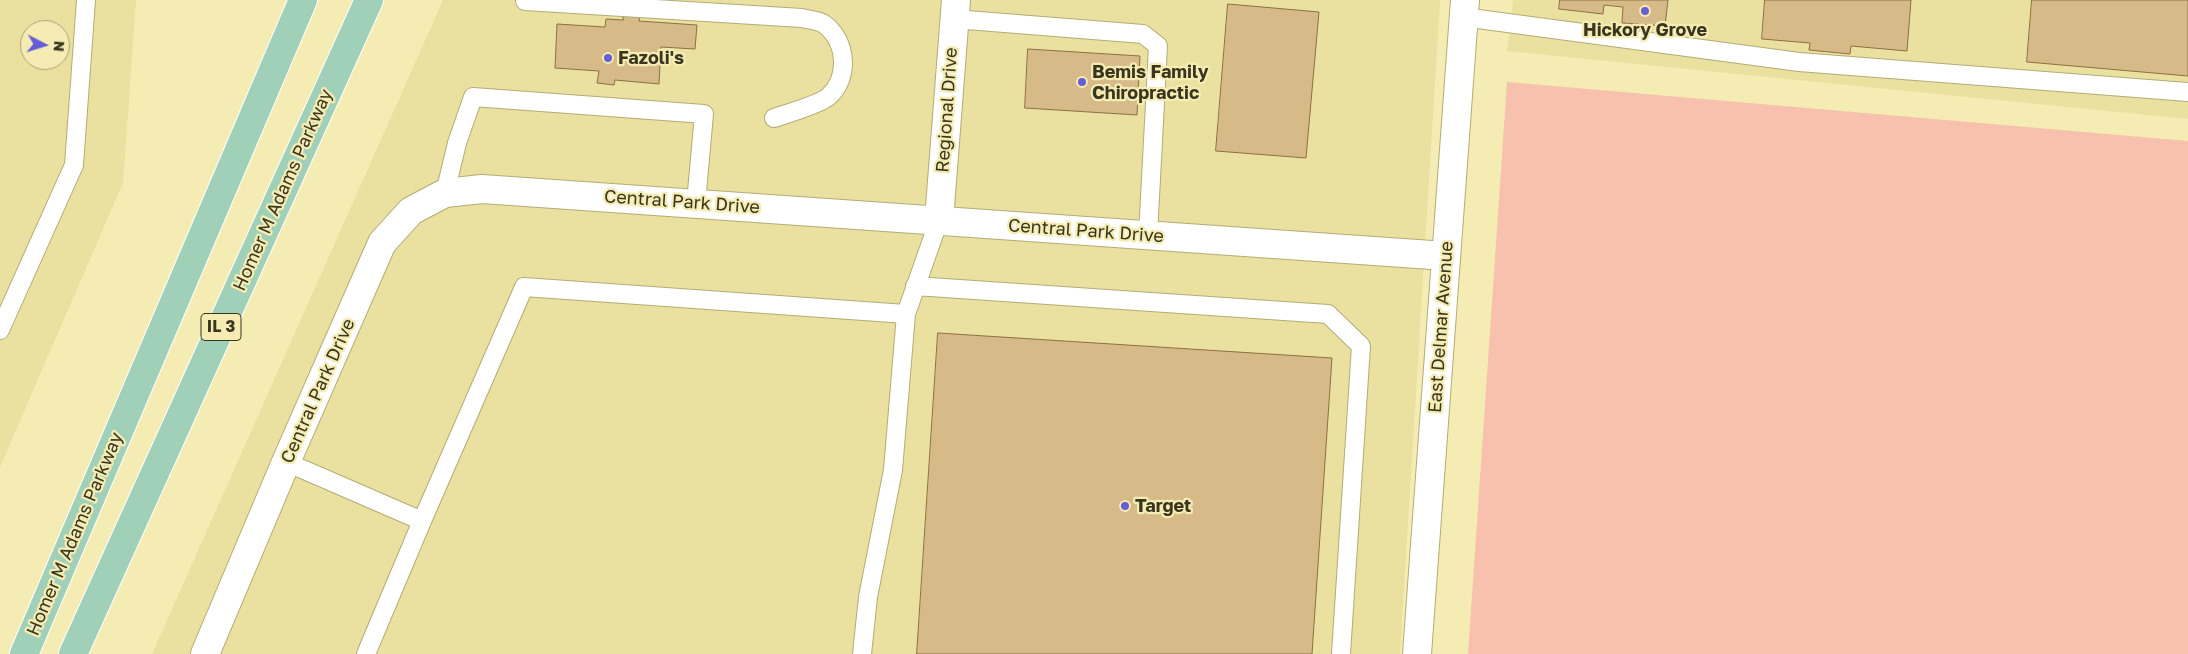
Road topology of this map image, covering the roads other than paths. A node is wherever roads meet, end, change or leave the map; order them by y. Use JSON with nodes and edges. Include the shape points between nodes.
{"nodes":[{"id":1,"x":86,"y":0,"type":"edge"},
{"id":2,"x":303,"y":0,"type":"edge"},
{"id":3,"x":369,"y":0,"type":"edge"},
{"id":4,"x":525,"y":1,"type":"edge"},
{"id":5,"x":1464,"y":9,"type":"edge"},
{"id":6,"x":955,"y":10,"type":"edge"},
{"id":7,"x":2188,"y":92,"type":"edge"},
{"id":8,"x":774,"y":118,"type":"dead end"},
{"id":9,"x":446,"y":193,"type":"junction"},
{"id":10,"x":696,"y":203,"type":"junction"},
{"id":11,"x":938,"y":220,"type":"junction"},
{"id":12,"x":1148,"y":235,"type":"junction"},
{"id":13,"x":1446,"y":256,"type":"junction"},
{"id":14,"x":915,"y":286,"type":"junction"},
{"id":15,"x":906,"y":314,"type":"junction"},
{"id":16,"x":0,"y":330,"type":"edge"},
{"id":17,"x":286,"y":462,"type":"junction"},
{"id":18,"x":422,"y":521,"type":"junction"},
{"id":19,"x":24,"y":654,"type":"edge"},
{"id":20,"x":73,"y":654,"type":"edge"},
{"id":21,"x":205,"y":654,"type":"edge"},
{"id":22,"x":366,"y":654,"type":"edge"},
{"id":23,"x":862,"y":654,"type":"edge"},
{"id":24,"x":1341,"y":654,"type":"edge"},
{"id":25,"x":1417,"y":654,"type":"edge"}],
"edges":[{"from":1,"to":16,"type":"lane","via":[[74,165]]},
{"from":2,"to":19,"type":"main road","name":"Homer M Adams Parkway"},
{"from":3,"to":20,"type":"main road","name":"Homer M Adams Parkway","number":"IL 3"},
{"from":4,"to":8,"type":"lane","via":[[802,18],[822,23],[838,38],[843,58],[841,80],[827,98]]},
{"from":5,"to":7,"type":"lane","via":[[1799,62]]},
{"from":5,"to":13,"type":"street","name":"East Delmar Avenue"},
{"from":6,"to":11,"type":"street","name":"Regional Drive"},
{"from":6,"to":12,"type":"lane","via":[[1143,34],[1158,46]]},
{"from":9,"to":10,"type":"street","name":"Central Park Drive","via":[[482,189]]},
{"from":9,"to":10,"type":"lane","via":[[457,143],[473,97],[704,114]]},
{"from":9,"to":17,"type":"street","name":"Central Park Drive","via":[[411,210],[382,243]]},
{"from":10,"to":11,"type":"street","name":"Central Park Drive"},
{"from":11,"to":12,"type":"street","name":"Central Park Drive"},
{"from":11,"to":14,"type":"lane"},
{"from":12,"to":13,"type":"street","name":"Central Park Drive"},
{"from":13,"to":25,"type":"street","name":"East Delmar Avenue"},
{"from":14,"to":15,"type":"lane"},
{"from":14,"to":24,"type":"lane","via":[[1328,314],[1361,346]]},
{"from":15,"to":18,"type":"lane","via":[[524,287]]},
{"from":15,"to":23,"type":"lane","via":[[894,470],[868,597]]},
{"from":17,"to":18,"type":"lane"},
{"from":17,"to":21,"type":"street","name":"Central Park Drive"},
{"from":18,"to":22,"type":"lane"}]}
